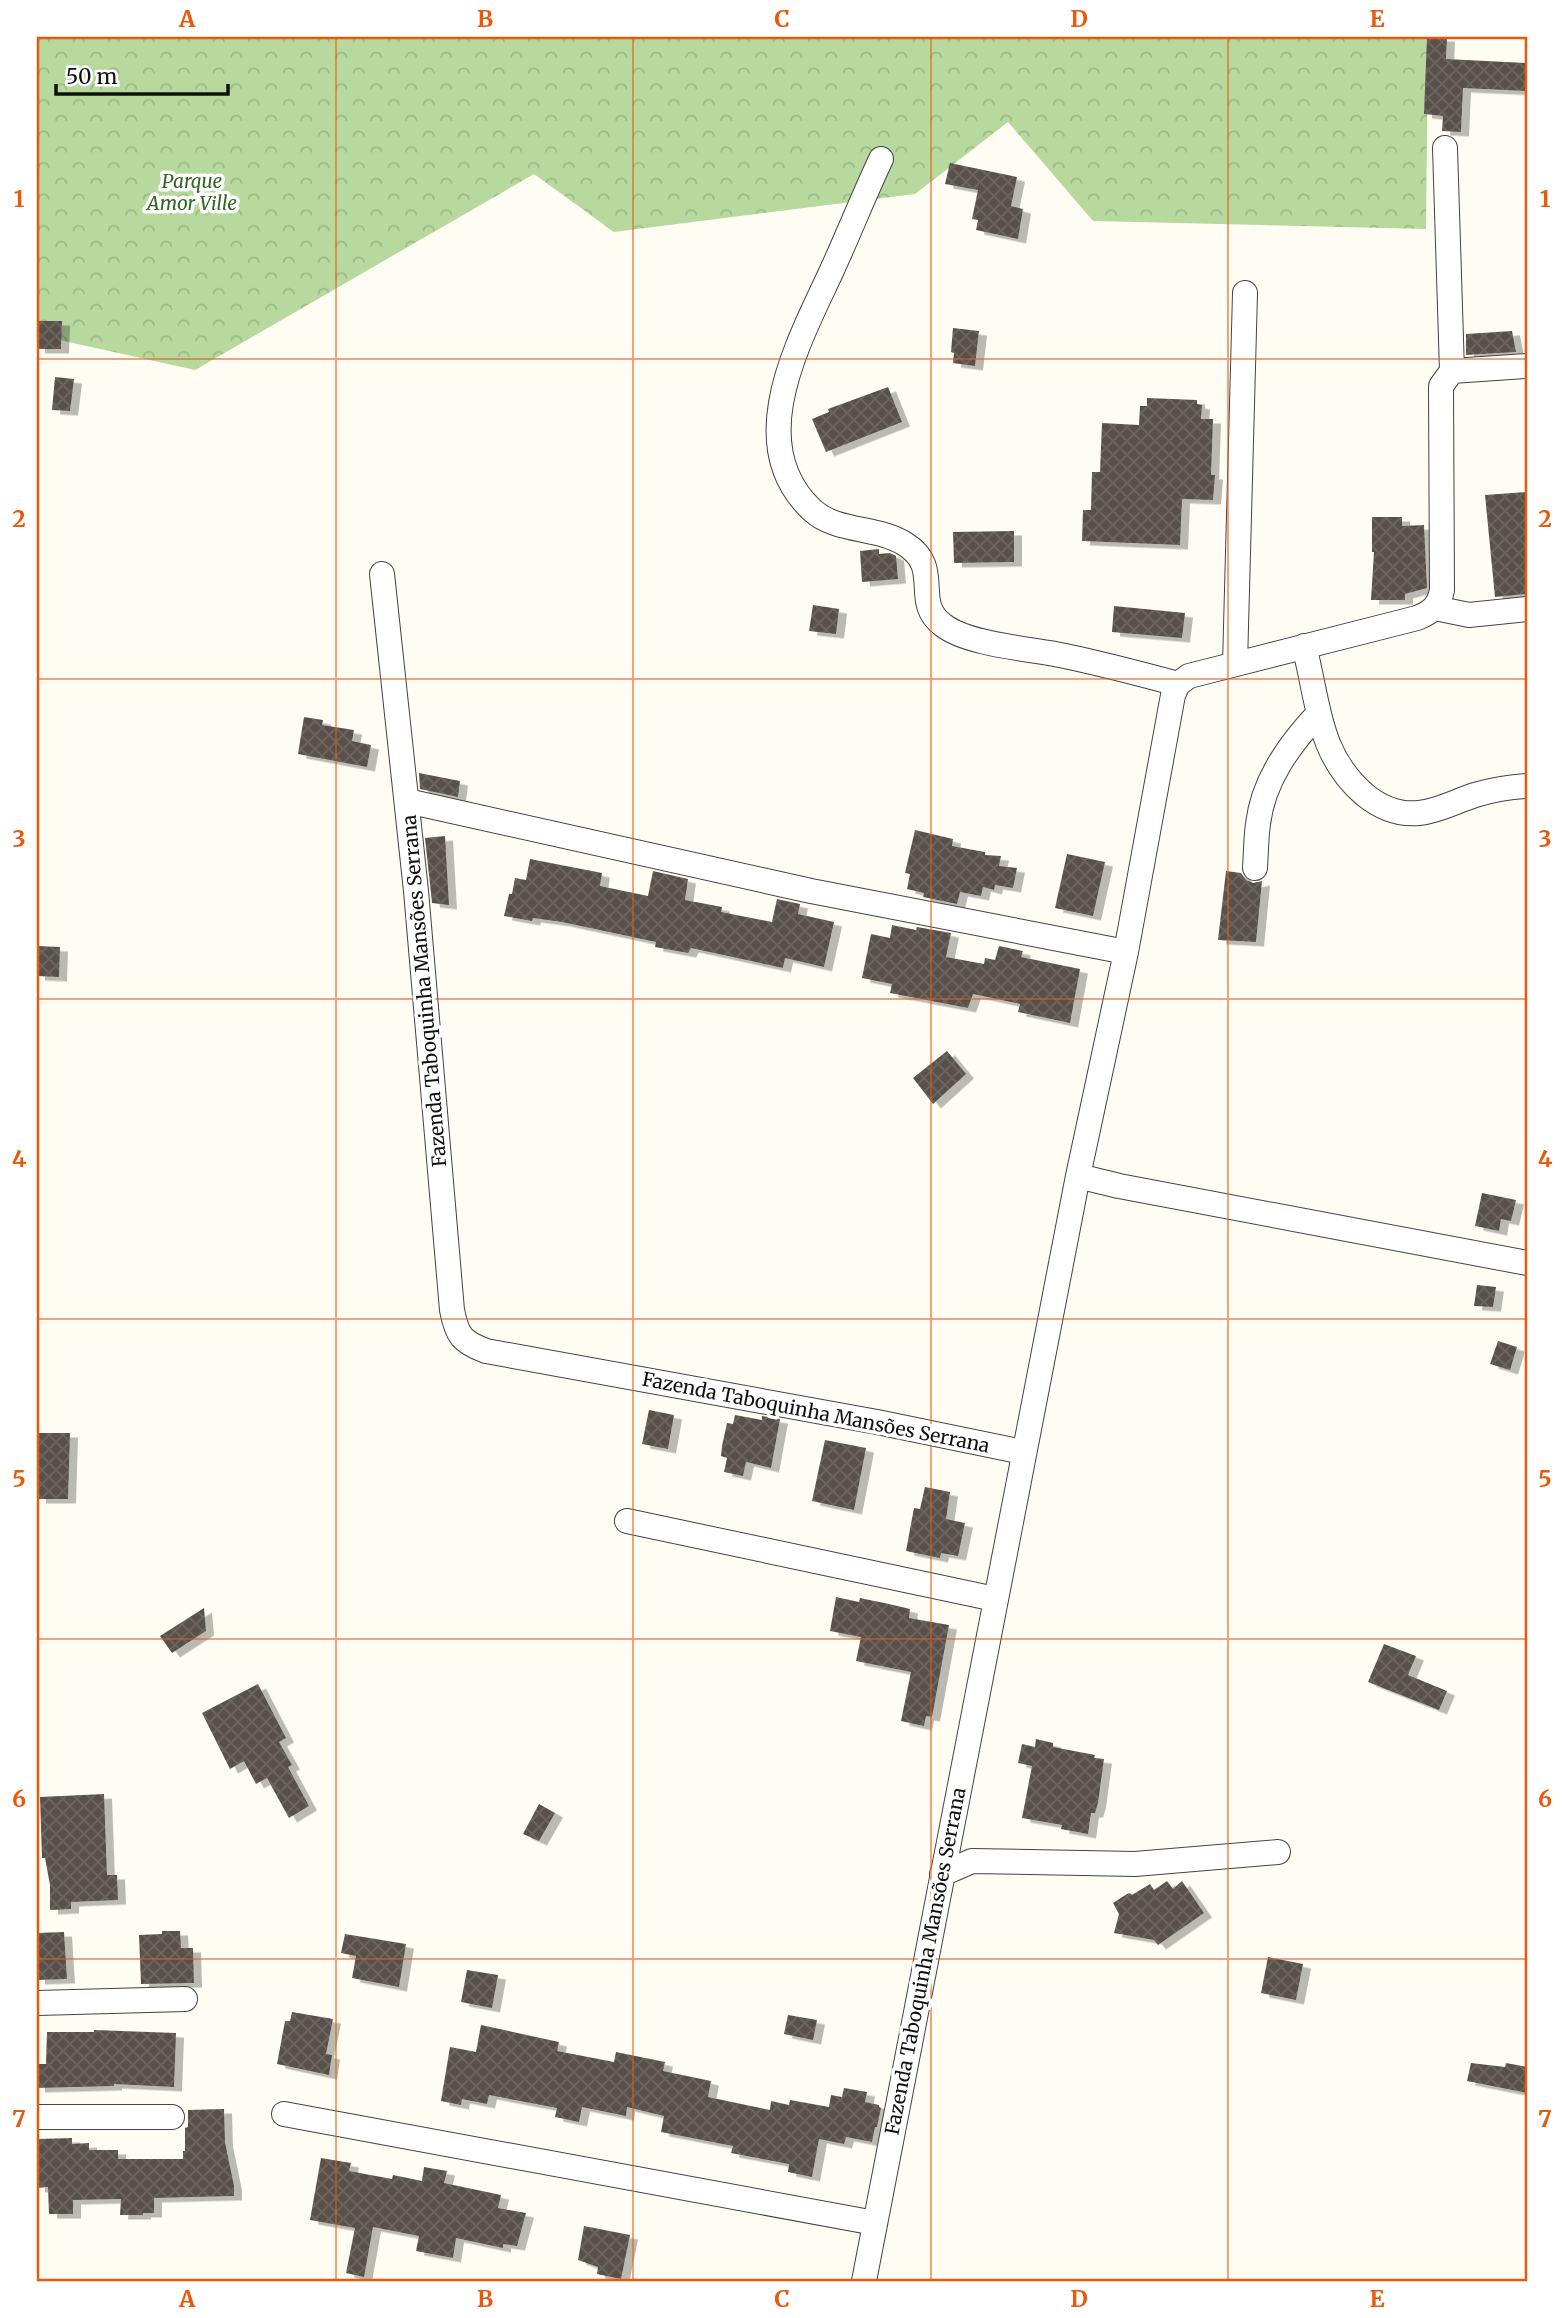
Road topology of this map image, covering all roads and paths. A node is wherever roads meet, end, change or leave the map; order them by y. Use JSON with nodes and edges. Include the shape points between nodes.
{"nodes":[{"id":1,"x":1445,"y":148,"type":"dead end"},
{"id":2,"x":881,"y":159,"type":"dead end"},
{"id":3,"x":1245,"y":293,"type":"dead end"},
{"id":4,"x":1527,"y":366,"type":"edge"},
{"id":5,"x":1452,"y":371,"type":"junction"},
{"id":6,"x":382,"y":574,"type":"dead end"},
{"id":7,"x":1435,"y":608,"type":"junction"},
{"id":8,"x":1527,"y":609,"type":"edge"},
{"id":9,"x":1304,"y":646,"type":"junction"},
{"id":10,"x":1235,"y":664,"type":"junction"},
{"id":11,"x":1178,"y":684,"type":"junction"},
{"id":12,"x":1318,"y":714,"type":"junction"},
{"id":13,"x":1527,"y":786,"type":"edge"},
{"id":14,"x":407,"y":801,"type":"junction"},
{"id":15,"x":1255,"y":868,"type":"dead end"},
{"id":16,"x":1126,"y":952,"type":"junction"},
{"id":17,"x":1078,"y":1176,"type":"junction"},
{"id":18,"x":1527,"y":1263,"type":"edge"},
{"id":19,"x":1023,"y":1452,"type":"junction"},
{"id":20,"x":626,"y":1521,"type":"dead end"},
{"id":21,"x":995,"y":1599,"type":"junction"},
{"id":22,"x":1278,"y":1852,"type":"dead end"},
{"id":23,"x":942,"y":1874,"type":"junction"},
{"id":24,"x":185,"y":1999,"type":"dead end"},
{"id":25,"x":37,"y":2003,"type":"edge"},
{"id":26,"x":284,"y":2114,"type":"dead end"},
{"id":27,"x":37,"y":2117,"type":"edge"},
{"id":28,"x":172,"y":2117,"type":"dead end"},
{"id":29,"x":875,"y":2223,"type":"junction"},
{"id":30,"x":864,"y":2281,"type":"edge"}],
"edges":[{"from":1,"to":5,"type":"street"},
{"from":2,"to":11,"type":"street","via":[[786,375],[781,448],[793,490],[829,520],[903,542],[918,553],[924,562],[928,606],[934,617],[956,633]]},
{"from":3,"to":10,"type":"street"},
{"from":4,"to":5,"type":"street"},
{"from":5,"to":7,"type":"street","via":[[1439,396],[1442,590]]},
{"from":6,"to":14,"type":"street"},
{"from":7,"to":8,"type":"street","via":[[1469,615]]},
{"from":7,"to":9,"type":"street","via":[[1417,618]]},
{"from":9,"to":10,"type":"street"},
{"from":9,"to":12,"type":"street"},
{"from":10,"to":11,"type":"street","via":[[1189,676]]},
{"from":11,"to":16,"type":"street","name":"Fazenda Taboquinha Mansões Serrana"},
{"from":12,"to":13,"type":"street","via":[[1339,767],[1379,806],[1419,813],[1493,790]]},
{"from":12,"to":15,"type":"street","via":[[1276,768],[1258,822]]},
{"from":14,"to":16,"type":"street","name":"Fazenda Taboquinha Mansões Serrana","via":[[811,891]]},
{"from":14,"to":19,"type":"street","name":"Fazenda Taboquinha Mansões Serrana","via":[[452,1310],[460,1338],[486,1351]]},
{"from":16,"to":17,"type":"street","name":"Fazenda Taboquinha Mansões Serrana"},
{"from":17,"to":18,"type":"street"},
{"from":17,"to":19,"type":"street","name":"Fazenda Taboquinha Mansões Serrana"},
{"from":19,"to":21,"type":"street","name":"Fazenda Taboquinha Mansões Serrana"},
{"from":20,"to":21,"type":"street"},
{"from":21,"to":23,"type":"street","name":"Fazenda Taboquinha Mansões Serrana"},
{"from":22,"to":23,"type":"street","via":[[1135,1864],[982,1860]]},
{"from":23,"to":29,"type":"street","name":"Fazenda Taboquinha Mansões Serrana"},
{"from":24,"to":25,"type":"street"},
{"from":26,"to":29,"type":"street"},
{"from":27,"to":28,"type":"street"},
{"from":29,"to":30,"type":"street","name":"Fazenda Taboquinha Mansões Serrana"}]}
